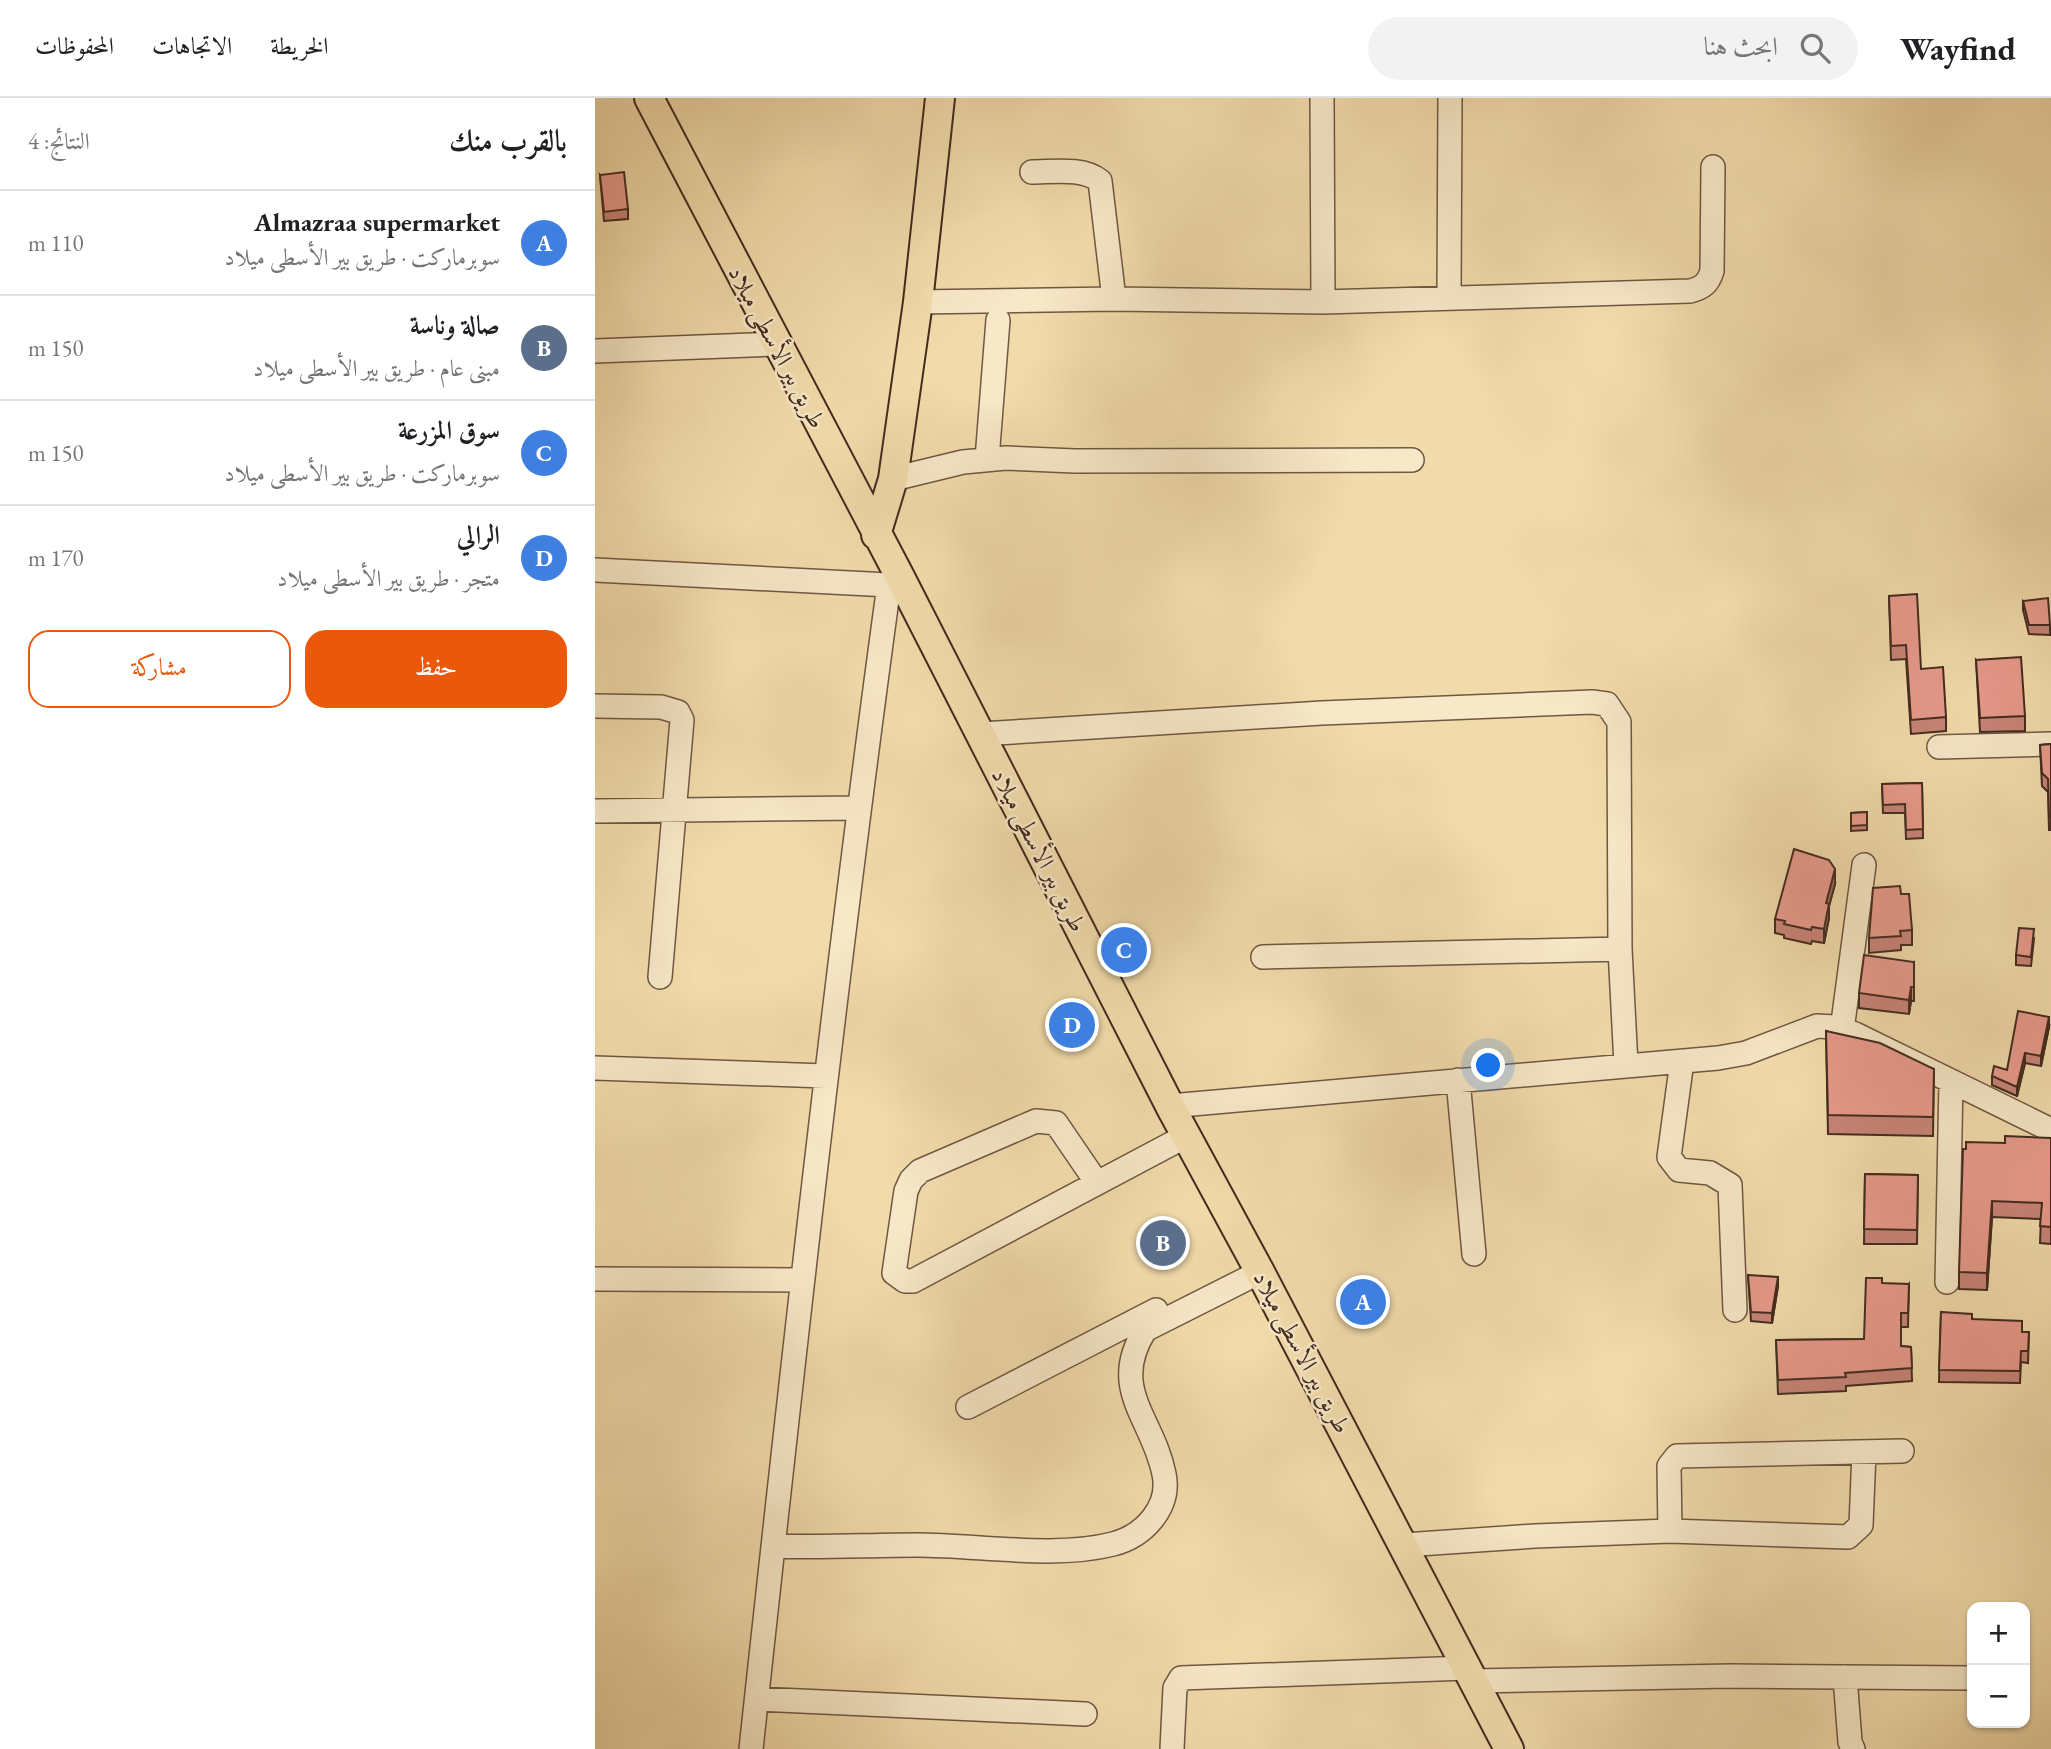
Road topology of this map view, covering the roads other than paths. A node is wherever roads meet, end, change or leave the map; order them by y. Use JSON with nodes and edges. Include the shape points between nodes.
{"nodes":[{"id":1,"x":649,"y":98,"type":"edge"},
{"id":2,"x":940,"y":98,"type":"edge"},
{"id":3,"x":1322,"y":98,"type":"edge"},
{"id":4,"x":1450,"y":98,"type":"edge"},
{"id":5,"x":1713,"y":167,"type":"dead end"},
{"id":6,"x":1032,"y":172,"type":"dead end"},
{"id":7,"x":1449,"y":296,"type":"junction"},
{"id":8,"x":1114,"y":299,"type":"junction"},
{"id":9,"x":918,"y":302,"type":"junction"},
{"id":10,"x":1323,"y":302,"type":"junction"},
{"id":11,"x":998,"y":320,"type":"dead end"},
{"id":12,"x":775,"y":344,"type":"junction"},
{"id":13,"x":595,"y":351,"type":"edge"},
{"id":14,"x":987,"y":459,"type":"junction"},
{"id":15,"x":1412,"y":460,"type":"dead end"},
{"id":16,"x":894,"y":479,"type":"junction"},
{"id":17,"x":876,"y":536,"type":"junction"},
{"id":18,"x":595,"y":570,"type":"edge"},
{"id":19,"x":894,"y":580,"type":"junction"},
{"id":20,"x":595,"y":706,"type":"edge"},
{"id":21,"x":980,"y":734,"type":"junction"},
{"id":22,"x":2051,"y":744,"type":"edge"},
{"id":23,"x":1939,"y":747,"type":"dead end"},
{"id":24,"x":859,"y":808,"type":"junction"},
{"id":25,"x":674,"y":810,"type":"junction"},
{"id":26,"x":595,"y":811,"type":"edge"},
{"id":27,"x":1864,"y":865,"type":"dead end"},
{"id":28,"x":1620,"y":949,"type":"junction"},
{"id":29,"x":1263,"y":957,"type":"dead end"},
{"id":30,"x":660,"y":977,"type":"dead end"},
{"id":31,"x":1842,"y":1030,"type":"junction"},
{"id":32,"x":1682,"y":1061,"type":"junction"},
{"id":33,"x":1626,"y":1065,"type":"junction"},
{"id":34,"x":595,"y":1068,"type":"edge"},
{"id":35,"x":825,"y":1076,"type":"junction"},
{"id":36,"x":1458,"y":1080,"type":"junction"},
{"id":37,"x":1951,"y":1081,"type":"junction"},
{"id":38,"x":1170,"y":1106,"type":"junction"},
{"id":39,"x":2051,"y":1129,"type":"edge"},
{"id":40,"x":1186,"y":1136,"type":"junction"},
{"id":41,"x":1097,"y":1183,"type":"junction"},
{"id":42,"x":1474,"y":1254,"type":"dead end"},
{"id":43,"x":1260,"y":1272,"type":"junction"},
{"id":44,"x":595,"y":1279,"type":"edge"},
{"id":45,"x":802,"y":1280,"type":"junction"},
{"id":46,"x":1947,"y":1282,"type":"dead end"},
{"id":47,"x":1218,"y":1292,"type":"junction"},
{"id":48,"x":1735,"y":1310,"type":"dead end"},
{"id":49,"x":968,"y":1407,"type":"dead end"},
{"id":50,"x":1902,"y":1451,"type":"dead end"},
{"id":51,"x":1864,"y":1452,"type":"junction"},
{"id":52,"x":1670,"y":1531,"type":"junction"},
{"id":53,"x":1404,"y":1545,"type":"junction"},
{"id":54,"x":773,"y":1546,"type":"junction"},
{"id":55,"x":1470,"y":1674,"type":"junction"},
{"id":56,"x":1845,"y":1677,"type":"junction"},
{"id":57,"x":1967,"y":1678,"type":"edge"},
{"id":58,"x":757,"y":1699,"type":"junction"},
{"id":59,"x":1085,"y":1714,"type":"dead end"},
{"id":60,"x":751,"y":1749,"type":"edge"},
{"id":61,"x":1172,"y":1749,"type":"edge"},
{"id":62,"x":1509,"y":1749,"type":"edge"},
{"id":63,"x":1853,"y":1749,"type":"edge"}],
"edges":[{"from":1,"to":12,"type":"main road","name":"طريق بير الأسطى ميلاد"},
{"from":2,"to":9,"type":"main road"},
{"from":3,"to":10,"type":"street"},
{"from":4,"to":7,"type":"street"},
{"from":5,"to":7,"type":"street","via":[[1712,271],[1702,288],[1690,292]]},
{"from":6,"to":8,"type":"street","via":[[1082,172],[1100,181]]},
{"from":7,"to":10,"type":"street"},
{"from":8,"to":9,"type":"street"},
{"from":8,"to":10,"type":"street"},
{"from":9,"to":16,"type":"main road"},
{"from":11,"to":14,"type":"street"},
{"from":12,"to":13,"type":"street"},
{"from":12,"to":17,"type":"main road","name":"طريق بير الأسطى ميلاد"},
{"from":14,"to":15,"type":"street"},
{"from":14,"to":16,"type":"street"},
{"from":16,"to":17,"type":"main road"},
{"from":17,"to":19,"type":"main road","name":"طريق بير الأسطى ميلاد"},
{"from":18,"to":19,"type":"street"},
{"from":19,"to":21,"type":"main road","name":"طريق بير الأسطى ميلاد"},
{"from":19,"to":24,"type":"street"},
{"from":20,"to":25,"type":"street","via":[[661,707],[678,712],[682,720]]},
{"from":21,"to":28,"type":"street","via":[[1322,713],[1607,704],[1619,722]]},
{"from":21,"to":38,"type":"main road","name":"طريق بير الأسطى ميلاد"},
{"from":22,"to":23,"type":"street"},
{"from":24,"to":25,"type":"street"},
{"from":24,"to":35,"type":"street"},
{"from":25,"to":26,"type":"street"},
{"from":25,"to":30,"type":"street"},
{"from":27,"to":31,"type":"street"},
{"from":28,"to":29,"type":"street"},
{"from":28,"to":33,"type":"street"},
{"from":31,"to":32,"type":"street","via":[[1817,1026],[1746,1053]]},
{"from":31,"to":37,"type":"street"},
{"from":32,"to":33,"type":"street"},
{"from":32,"to":48,"type":"street","via":[[1669,1157],[1679,1170],[1710,1173],[1730,1185]]},
{"from":33,"to":36,"type":"street"},
{"from":34,"to":35,"type":"street"},
{"from":35,"to":45,"type":"street"},
{"from":36,"to":38,"type":"street"},
{"from":36,"to":42,"type":"street"},
{"from":37,"to":39,"type":"street"},
{"from":37,"to":46,"type":"street"},
{"from":38,"to":40,"type":"main road","name":"طريق بير الأسطى ميلاد"},
{"from":40,"to":41,"type":"street"},
{"from":40,"to":43,"type":"main road","name":"طريق بير الأسطى ميلاد"},
{"from":41,"to":41,"type":"street","via":[[1056,1123],[1037,1121],[920,1171],[906,1191],[894,1273],[913,1281]]},
{"from":43,"to":47,"type":"street"},
{"from":43,"to":53,"type":"main road","name":"طريق بير الأسطى ميلاد"},
{"from":44,"to":45,"type":"street"},
{"from":45,"to":54,"type":"street"},
{"from":47,"to":49,"type":"street","via":[[1204,1290],[1183,1296]]},
{"from":47,"to":54,"type":"street","via":[[1145,1330],[1134,1347],[1130,1367],[1134,1402],[1165,1476],[1156,1515],[1132,1536],[1114,1544],[1076,1549]]},
{"from":50,"to":51,"type":"street"},
{"from":51,"to":52,"type":"street","via":[[1677,1456],[1669,1466]]},
{"from":51,"to":52,"type":"street","via":[[1861,1525],[1848,1537]]},
{"from":52,"to":53,"type":"street"},
{"from":53,"to":55,"type":"main road","name":"طريق بير الأسطى ميلاد"},
{"from":54,"to":58,"type":"street"},
{"from":55,"to":56,"type":"street"},
{"from":55,"to":61,"type":"street","via":[[1181,1678],[1175,1688]]},
{"from":55,"to":62,"type":"main road","name":"طريق بير الأسطى ميلاد"},
{"from":56,"to":57,"type":"street"},
{"from":56,"to":63,"type":"street"},
{"from":58,"to":59,"type":"street"},
{"from":58,"to":60,"type":"street"}]}
